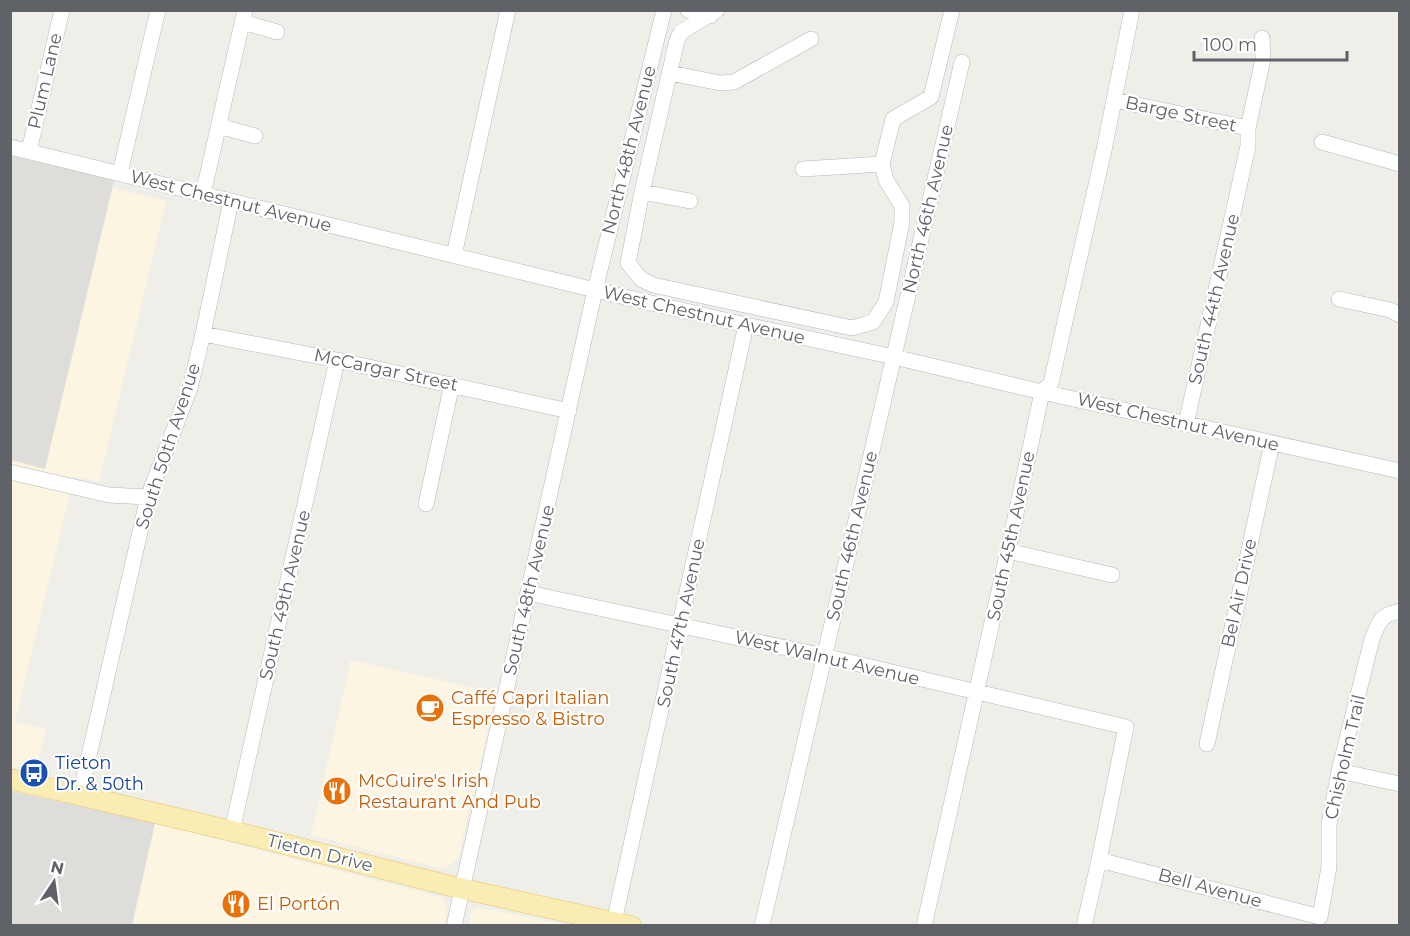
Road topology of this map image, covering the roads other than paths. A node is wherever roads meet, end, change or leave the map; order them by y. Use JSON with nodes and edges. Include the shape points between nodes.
{"nodes":[{"id":1,"x":62,"y":10,"type":"edge"},
{"id":2,"x":158,"y":10,"type":"edge"},
{"id":3,"x":508,"y":10,"type":"edge"},
{"id":4,"x":664,"y":10,"type":"edge"},
{"id":5,"x":688,"y":10,"type":"edge"},
{"id":6,"x":952,"y":10,"type":"edge"},
{"id":7,"x":1132,"y":10,"type":"edge"},
{"id":8,"x":710,"y":12,"type":"edge"},
{"id":9,"x":244,"y":16,"type":"edge"},
{"id":10,"x":277,"y":32,"type":"dead end"},
{"id":11,"x":1262,"y":38,"type":"dead end"},
{"id":12,"x":811,"y":39,"type":"dead end"},
{"id":13,"x":962,"y":62,"type":"dead end"},
{"id":14,"x":670,"y":73,"type":"junction"},
{"id":15,"x":1114,"y":100,"type":"junction"},
{"id":16,"x":219,"y":126,"type":"junction"},
{"id":17,"x":1248,"y":128,"type":"junction"},
{"id":18,"x":255,"y":136,"type":"dead end"},
{"id":19,"x":1322,"y":142,"type":"dead end"},
{"id":20,"x":10,"y":147,"type":"edge"},
{"id":21,"x":29,"y":151,"type":"junction"},
{"id":22,"x":882,"y":164,"type":"junction"},
{"id":23,"x":1400,"y":164,"type":"edge"},
{"id":24,"x":803,"y":170,"type":"dead end"},
{"id":25,"x":120,"y":173,"type":"junction"},
{"id":26,"x":642,"y":192,"type":"junction"},
{"id":27,"x":203,"y":194,"type":"junction"},
{"id":28,"x":231,"y":201,"type":"junction"},
{"id":29,"x":690,"y":201,"type":"dead end"},
{"id":30,"x":454,"y":255,"type":"junction"},
{"id":31,"x":595,"y":290,"type":"junction"},
{"id":32,"x":1339,"y":299,"type":"dead end"},
{"id":33,"x":1400,"y":315,"type":"edge"},
{"id":34,"x":746,"y":325,"type":"junction"},
{"id":35,"x":203,"y":334,"type":"junction"},
{"id":36,"x":894,"y":357,"type":"junction"},
{"id":37,"x":337,"y":360,"type":"junction"},
{"id":38,"x":452,"y":384,"type":"junction"},
{"id":39,"x":1042,"y":392,"type":"junction"},
{"id":40,"x":569,"y":411,"type":"junction"},
{"id":41,"x":1186,"y":424,"type":"junction"},
{"id":42,"x":1272,"y":443,"type":"junction"},
{"id":43,"x":10,"y":471,"type":"edge"},
{"id":44,"x":1400,"y":471,"type":"edge"},
{"id":45,"x":147,"y":497,"type":"junction"},
{"id":46,"x":426,"y":504,"type":"dead end"},
{"id":47,"x":1008,"y":551,"type":"junction"},
{"id":48,"x":1112,"y":575,"type":"dead end"},
{"id":49,"x":528,"y":593,"type":"junction"},
{"id":50,"x":1400,"y":611,"type":"edge"},
{"id":51,"x":680,"y":626,"type":"junction"},
{"id":52,"x":824,"y":656,"type":"junction"},
{"id":53,"x":976,"y":693,"type":"junction"},
{"id":54,"x":1206,"y":744,"type":"dead end"},
{"id":55,"x":1339,"y":771,"type":"junction"},
{"id":56,"x":10,"y":778,"type":"edge"},
{"id":57,"x":1400,"y":784,"type":"edge"},
{"id":58,"x":80,"y":795,"type":"junction"},
{"id":59,"x":232,"y":831,"type":"junction"},
{"id":60,"x":1100,"y":860,"type":"junction"},
{"id":61,"x":463,"y":889,"type":"junction"},
{"id":62,"x":1320,"y":917,"type":"joint"},
{"id":63,"x":623,"y":924,"type":"edge"},
{"id":64,"x":454,"y":926,"type":"edge"},
{"id":65,"x":762,"y":926,"type":"edge"},
{"id":66,"x":924,"y":926,"type":"edge"},
{"id":67,"x":1084,"y":926,"type":"edge"}],
"edges":[{"from":1,"to":21,"type":"street","name":"Plum Lane"},
{"from":2,"to":25,"type":"street"},
{"from":3,"to":30,"type":"street"},
{"from":4,"to":31,"type":"street","name":"North 48th Avenue"},
{"from":5,"to":8,"type":"street"},
{"from":6,"to":22,"type":"street","via":[[931,97],[893,119]]},
{"from":7,"to":15,"type":"street","name":"South 45th Avenue"},
{"from":8,"to":14,"type":"street","via":[[678,36]]},
{"from":9,"to":10,"type":"street"},
{"from":9,"to":16,"type":"street"},
{"from":11,"to":17,"type":"street","name":"South 44th Avenue","via":[[1263,59]]},
{"from":12,"to":14,"type":"street","via":[[734,82]]},
{"from":13,"to":36,"type":"street","name":"North 46th Avenue"},
{"from":14,"to":26,"type":"street"},
{"from":15,"to":17,"type":"street","name":"Barge Street"},
{"from":15,"to":39,"type":"street","name":"South 45th Avenue","via":[[1051,383]]},
{"from":16,"to":18,"type":"street"},
{"from":16,"to":27,"type":"street"},
{"from":17,"to":41,"type":"street","name":"South 44th Avenue","via":[[1248,146]]},
{"from":19,"to":23,"type":"street"},
{"from":20,"to":21,"type":"street","name":"West Chestnut Avenue"},
{"from":21,"to":25,"type":"street","name":"West Chestnut Avenue"},
{"from":22,"to":24,"type":"street"},
{"from":22,"to":26,"type":"street","via":[[886,180],[902,206],[902,222],[886,303],[873,322],[852,328],[653,285],[641,279],[628,263]]},
{"from":25,"to":27,"type":"street","name":"West Chestnut Avenue"},
{"from":26,"to":29,"type":"street"},
{"from":27,"to":28,"type":"street","name":"West Chestnut Avenue"},
{"from":28,"to":30,"type":"street","name":"West Chestnut Avenue"},
{"from":28,"to":35,"type":"street","name":"South 50th Avenue"},
{"from":30,"to":31,"type":"street","name":"West Chestnut Avenue"},
{"from":31,"to":34,"type":"street","name":"West Chestnut Avenue"},
{"from":31,"to":40,"type":"street","name":"South 48th Avenue"},
{"from":32,"to":33,"type":"street"},
{"from":34,"to":36,"type":"street","name":"West Chestnut Avenue"},
{"from":34,"to":51,"type":"street","name":"South 47th Avenue"},
{"from":35,"to":37,"type":"street","name":"McCargar Street"},
{"from":35,"to":45,"type":"street","name":"South 50th Avenue","via":[[190,388]]},
{"from":36,"to":39,"type":"street","name":"West Chestnut Avenue"},
{"from":36,"to":52,"type":"street","name":"South 46th Avenue"},
{"from":37,"to":38,"type":"street","name":"McCargar Street"},
{"from":37,"to":59,"type":"street","name":"South 49th Avenue"},
{"from":38,"to":40,"type":"street","name":"McCargar Street"},
{"from":38,"to":46,"type":"street"},
{"from":39,"to":41,"type":"street","name":"West Chestnut Avenue"},
{"from":39,"to":47,"type":"street","name":"South 45th Avenue"},
{"from":40,"to":49,"type":"street","name":"South 48th Avenue"},
{"from":41,"to":42,"type":"street","name":"West Chestnut Avenue"},
{"from":42,"to":44,"type":"street","name":"West Chestnut Avenue"},
{"from":42,"to":54,"type":"street","name":"Bel Air Drive"},
{"from":43,"to":45,"type":"street","via":[[109,495]]},
{"from":45,"to":58,"type":"street","name":"South 50th Avenue"},
{"from":47,"to":48,"type":"street"},
{"from":47,"to":53,"type":"street","name":"South 45th Avenue"},
{"from":49,"to":51,"type":"street","name":"West Walnut Avenue"},
{"from":49,"to":61,"type":"street","name":"South 48th Avenue"},
{"from":50,"to":55,"type":"street","name":"Chisholm Trail","via":[[1380,620],[1372,639]]},
{"from":51,"to":52,"type":"street","name":"West Walnut Avenue"},
{"from":51,"to":63,"type":"street","name":"South 47th Avenue"},
{"from":52,"to":53,"type":"street","name":"West Walnut Avenue"},
{"from":52,"to":65,"type":"street","name":"South 46th Avenue"},
{"from":53,"to":60,"type":"street","name":"West Walnut Avenue","via":[[1126,728]]},
{"from":53,"to":66,"type":"street","name":"South 45th Avenue"},
{"from":55,"to":57,"type":"street"},
{"from":55,"to":62,"type":"street","name":"Chisholm Trail"},
{"from":56,"to":58,"type":"main road","name":"Tieton Drive"},
{"from":58,"to":59,"type":"main road","name":"Tieton Drive"},
{"from":59,"to":61,"type":"main road","name":"Tieton Drive"},
{"from":60,"to":62,"type":"street","name":"Bell Avenue"},
{"from":60,"to":67,"type":"street"},
{"from":61,"to":63,"type":"main road","name":"Tieton Drive"},
{"from":61,"to":64,"type":"street","name":"South 48th Avenue"}]}
